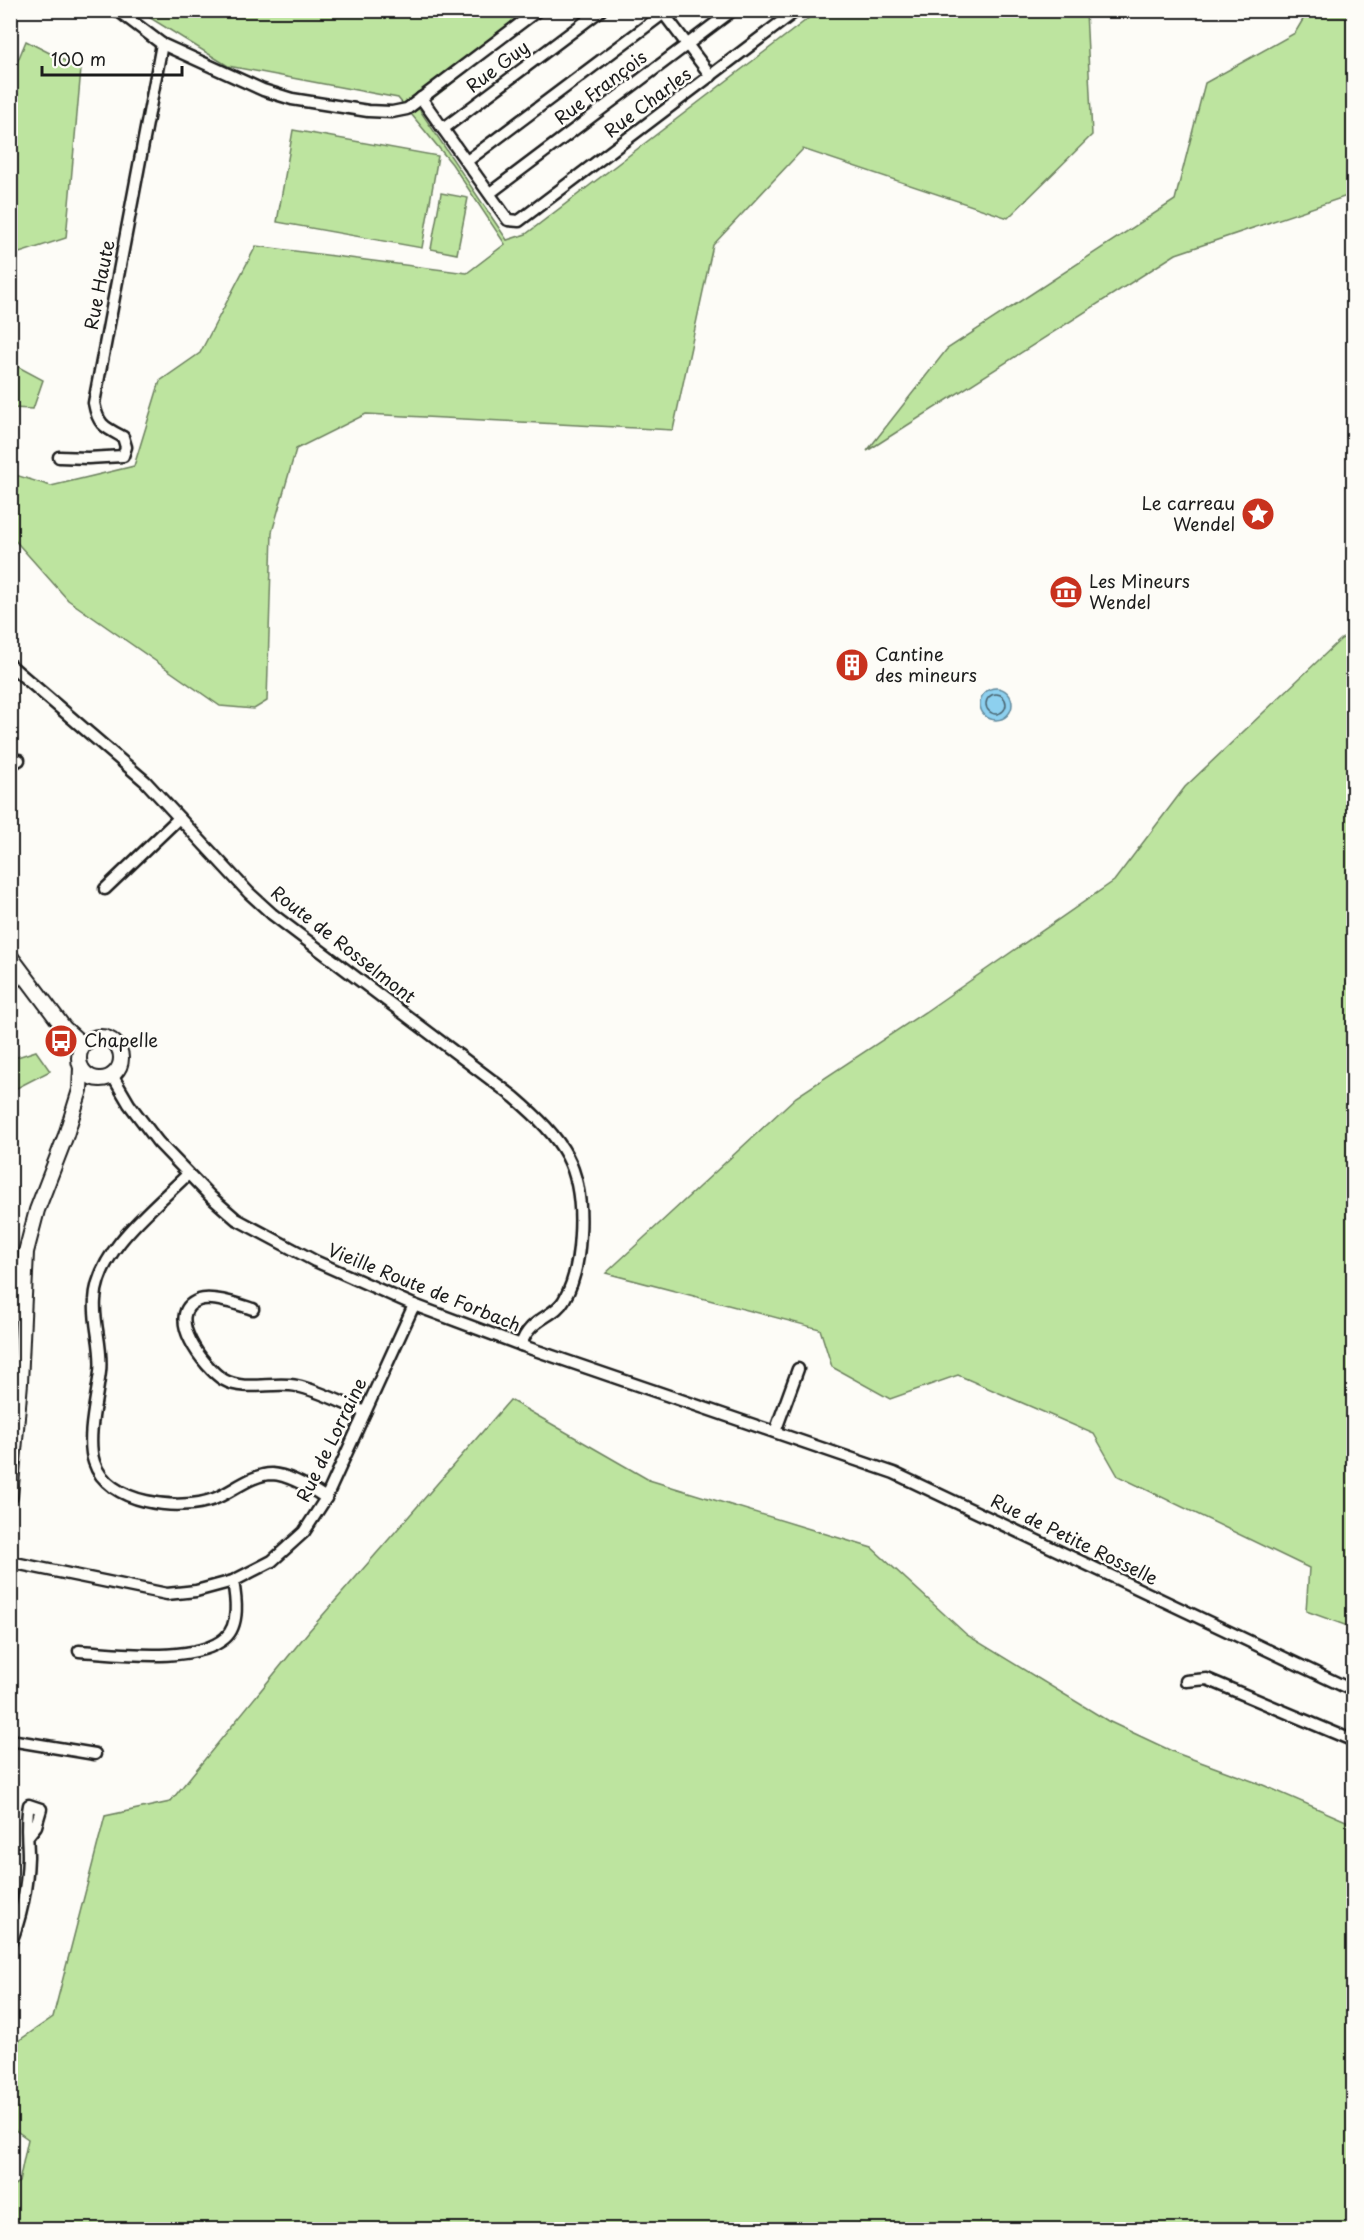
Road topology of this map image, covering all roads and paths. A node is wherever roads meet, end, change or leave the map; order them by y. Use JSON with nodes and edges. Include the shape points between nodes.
{"nodes":[{"id":1,"x":117,"y":10,"type":"edge"},
{"id":2,"x":538,"y":10,"type":"edge"},
{"id":3,"x":601,"y":10,"type":"edge"},
{"id":4,"x":733,"y":10,"type":"edge"},
{"id":5,"x":797,"y":10,"type":"edge"},
{"id":6,"x":664,"y":12,"type":"edge"},
{"id":7,"x":162,"y":44,"type":"junction"},
{"id":8,"x":687,"y":45,"type":"junction"},
{"id":9,"x":711,"y":76,"type":"junction"},
{"id":10,"x":421,"y":98,"type":"junction"},
{"id":11,"x":443,"y":129,"type":"junction"},
{"id":12,"x":467,"y":161,"type":"junction"},
{"id":13,"x":490,"y":193,"type":"junction"},
{"id":14,"x":59,"y":457,"type":"dead end"},
{"id":15,"x":10,"y":665,"type":"edge"},
{"id":16,"x":179,"y":818,"type":"junction"},
{"id":17,"x":105,"y":889,"type":"dead end"},
{"id":18,"x":10,"y":956,"type":"edge"},
{"id":19,"x":25,"y":976,"type":"junction"},
{"id":20,"x":10,"y":984,"type":"edge"},
{"id":21,"x":83,"y":1046,"type":"junction"},
{"id":22,"x":81,"y":1068,"type":"junction"},
{"id":23,"x":112,"y":1075,"type":"junction"},
{"id":24,"x":96,"y":1079,"type":"junction"},
{"id":25,"x":80,"y":1090,"type":"junction"},
{"id":26,"x":188,"y":1174,"type":"junction"},
{"id":27,"x":414,"y":1305,"type":"junction"},
{"id":28,"x":253,"y":1310,"type":"dead end"},
{"id":29,"x":520,"y":1345,"type":"junction"},
{"id":30,"x":580,"y":1366,"type":"joint"},
{"id":31,"x":798,"y":1369,"type":"dead end"},
{"id":32,"x":365,"y":1412,"type":"junction"},
{"id":33,"x":774,"y":1432,"type":"junction"},
{"id":34,"x":10,"y":1497,"type":"edge"},
{"id":35,"x":326,"y":1498,"type":"junction"},
{"id":36,"x":10,"y":1562,"type":"edge"},
{"id":37,"x":233,"y":1581,"type":"junction"},
{"id":38,"x":79,"y":1651,"type":"dead end"},
{"id":39,"x":1186,"y":1681,"type":"dead end"},
{"id":40,"x":1353,"y":1691,"type":"edge"},
{"id":41,"x":10,"y":1740,"type":"edge"},
{"id":42,"x":1353,"y":1741,"type":"edge"},
{"id":43,"x":95,"y":1754,"type":"dead end"},
{"id":44,"x":28,"y":1836,"type":"dead end"},
{"id":45,"x":10,"y":1944,"type":"edge"}],
"edges":[{"from":1,"to":7,"type":"street"},
{"from":2,"to":10,"type":"street"},
{"from":3,"to":11,"type":"street","name":"Rue Guy"},
{"from":4,"to":8,"type":"street","name":"Rue François"},
{"from":5,"to":9,"type":"street","name":"Rue Charles"},
{"from":6,"to":8,"type":"street"},
{"from":6,"to":12,"type":"street"},
{"from":7,"to":10,"type":"street","via":[[263,90],[292,99],[392,112],[407,109]]},
{"from":7,"to":14,"type":"street","name":"Rue Haute","via":[[94,403],[97,419],[123,437],[126,447],[123,456]]},
{"from":8,"to":9,"type":"street"},
{"from":8,"to":13,"type":"street","name":"Rue François"},
{"from":9,"to":13,"type":"street","name":"Rue Charles","via":[[519,221],[508,220]]},
{"from":10,"to":11,"type":"street"},
{"from":11,"to":12,"type":"street"},
{"from":12,"to":13,"type":"street"},
{"from":15,"to":16,"type":"street","name":"Route de Rosselmont","via":[[145,781]]},
{"from":16,"to":17,"type":"street"},
{"from":16,"to":29,"type":"street","name":"Route de Rosselmont","via":[[272,914],[514,1097],[559,1141],[580,1190],[579,1262],[564,1302],[531,1326]]},
{"from":18,"to":19,"type":"main road"},
{"from":19,"to":20,"type":"street"},
{"from":19,"to":21,"type":"main road","via":[[64,1028]]},
{"from":21,"to":22,"type":"main road"},
{"from":21,"to":23,"type":"main road","via":[[97,1037],[118,1047],[121,1062]]},
{"from":22,"to":24,"type":"main road"},
{"from":22,"to":25,"type":"main road"},
{"from":23,"to":24,"type":"main road"},
{"from":23,"to":26,"type":"street","name":"Vieille Route de Forbach","via":[[158,1142]]},
{"from":24,"to":25,"type":"main road"},
{"from":25,"to":34,"type":"main road","via":[[26,1252]]},
{"from":26,"to":27,"type":"street","name":"Vieille Route de Forbach","via":[[236,1219],[315,1261]]},
{"from":26,"to":35,"type":"street","via":[[136,1225],[105,1263],[98,1281],[95,1317],[101,1348],[91,1446],[94,1463],[108,1484],[158,1504],[197,1504],[270,1474],[284,1476]]},
{"from":27,"to":29,"type":"street","name":"Vieille Route de Forbach"},
{"from":27,"to":32,"type":"street","name":"Rue de Lorraine"},
{"from":28,"to":32,"type":"street","via":[[212,1299],[200,1299],[190,1306],[184,1316],[187,1333],[212,1371],[235,1384],[278,1384],[312,1390]]},
{"from":29,"to":30,"type":"street","name":"Vieille Route de Forbach"},
{"from":30,"to":33,"type":"street","name":"Rue de Petite Rosselle"},
{"from":31,"to":33,"type":"street"},
{"from":32,"to":35,"type":"street","name":"Rue de Lorraine"},
{"from":33,"to":40,"type":"street","name":"Rue de Petite Rosselle","via":[[872,1464],[924,1486]]},
{"from":35,"to":37,"type":"street","name":"Rue de Lorraine","via":[[304,1532],[280,1554]]},
{"from":36,"to":37,"type":"street","name":"Rue de Lorraine","via":[[167,1594],[196,1592]]},
{"from":37,"to":38,"type":"street","via":[[235,1620],[225,1638],[204,1650],[175,1655]]},
{"from":39,"to":42,"type":"street","via":[[1207,1679]]},
{"from":41,"to":43,"type":"street"},
{"from":44,"to":45,"type":"street","via":[[26,1893]]}]}
